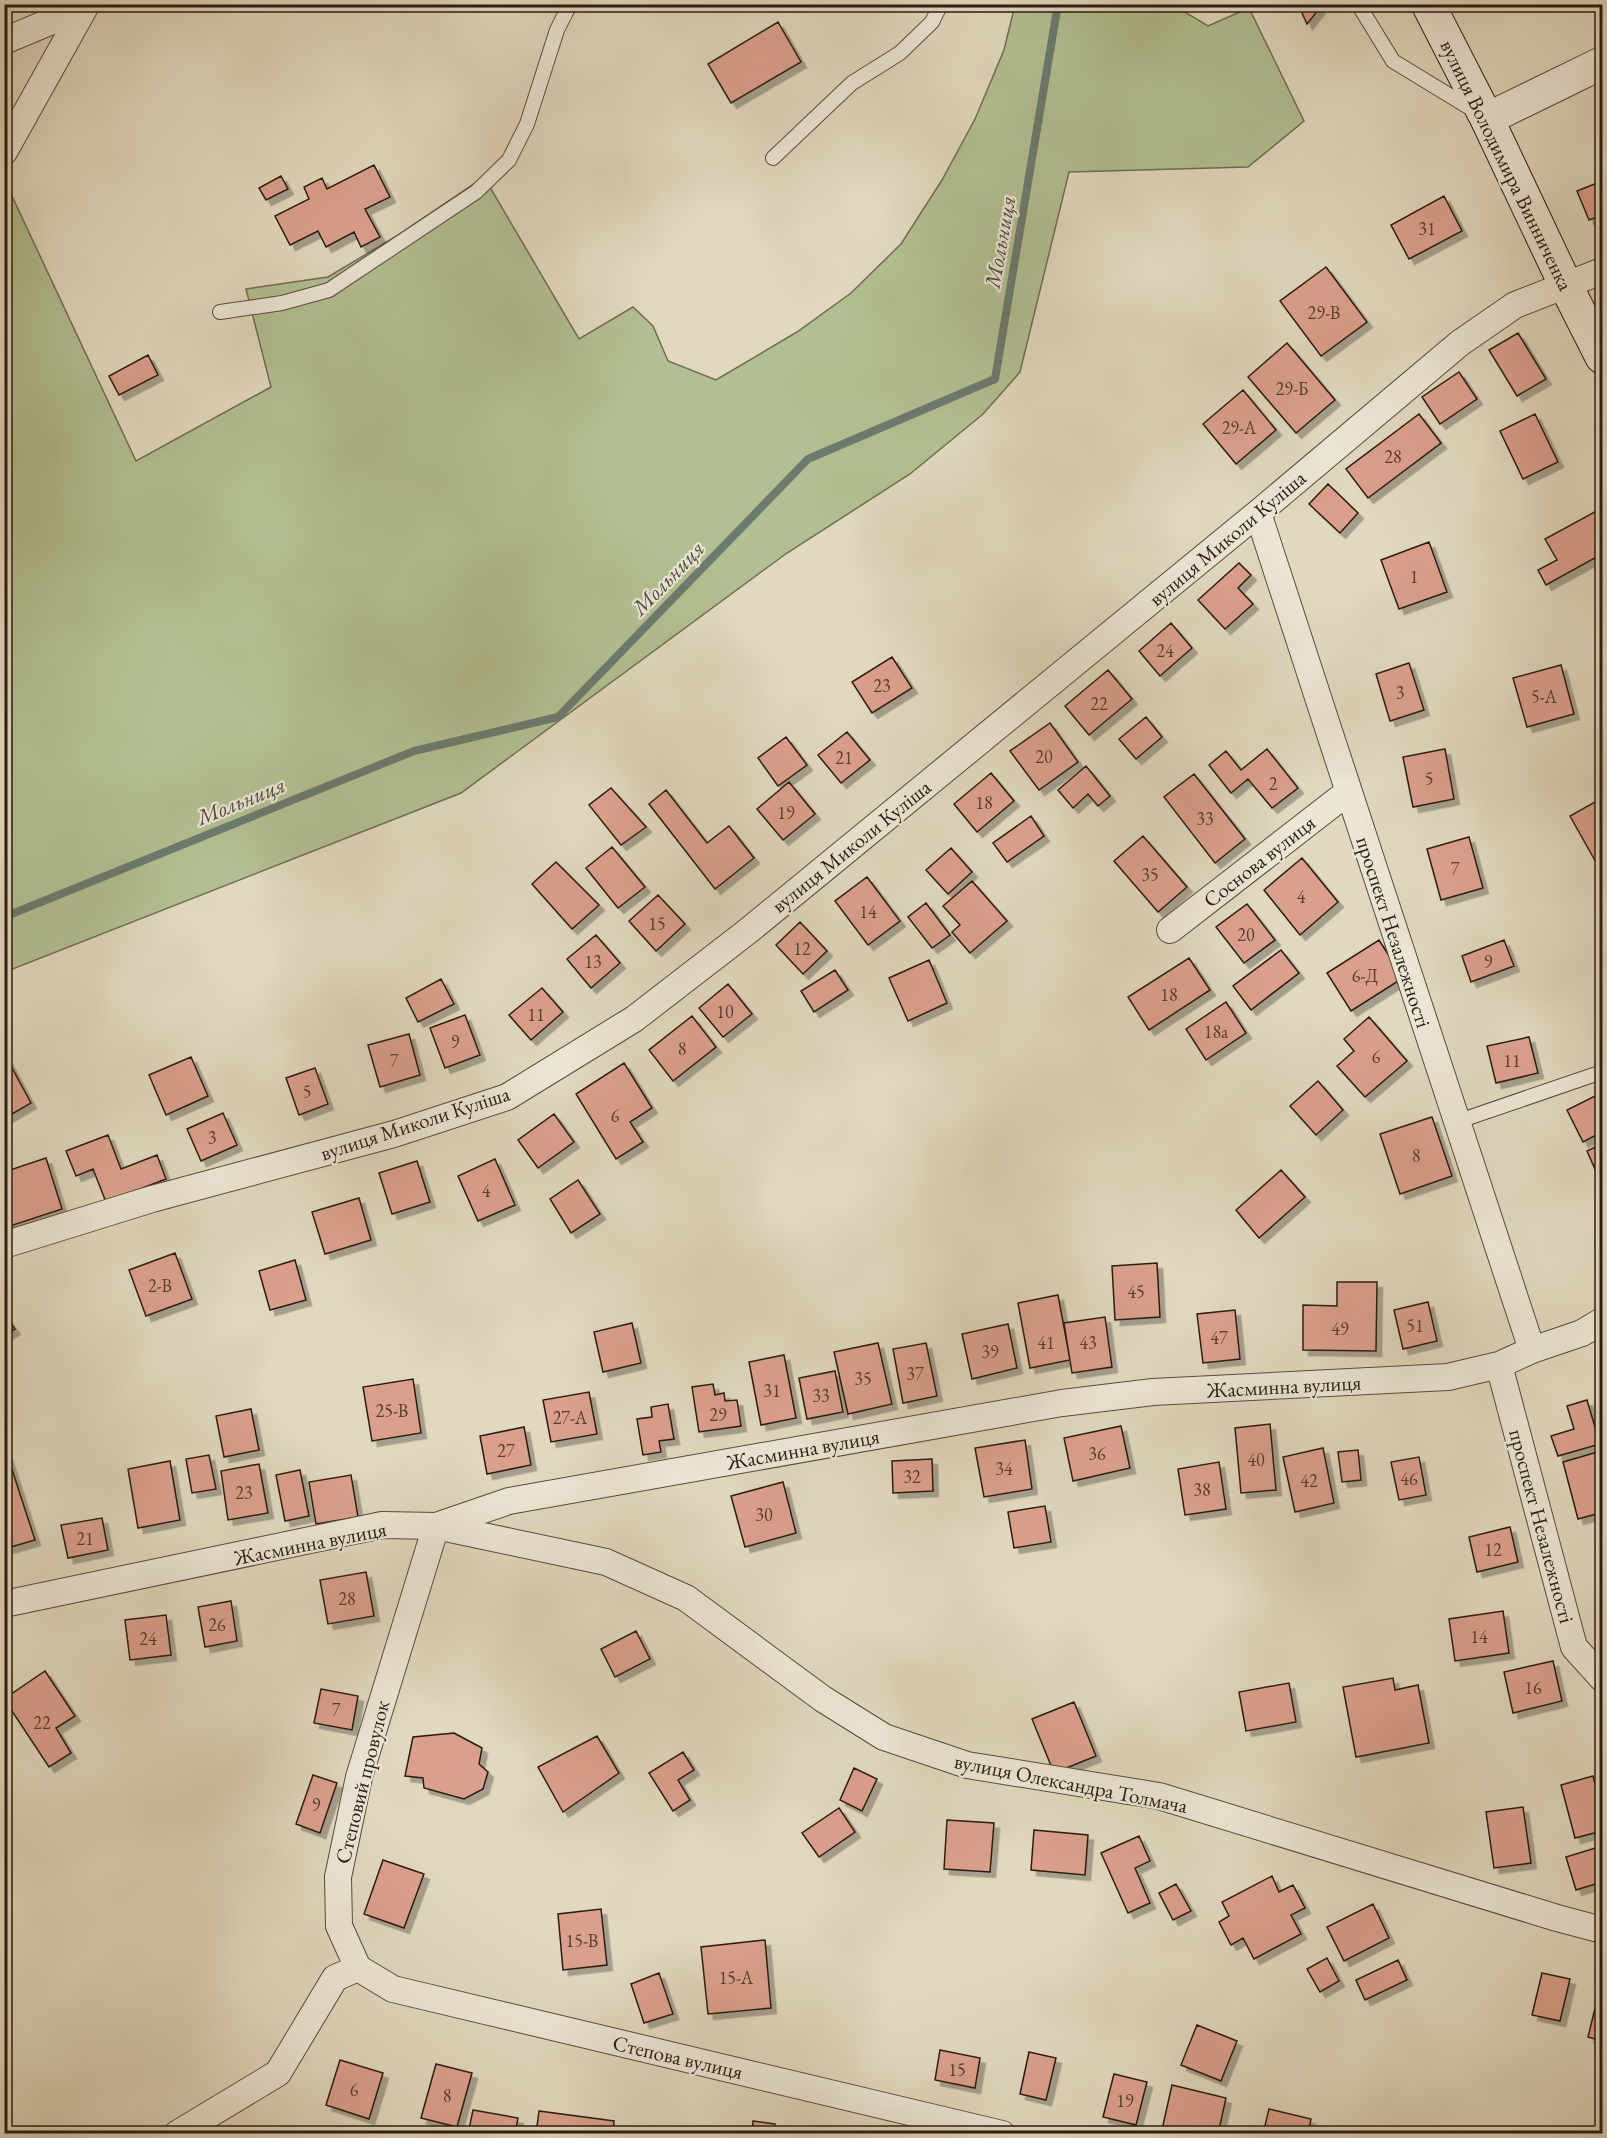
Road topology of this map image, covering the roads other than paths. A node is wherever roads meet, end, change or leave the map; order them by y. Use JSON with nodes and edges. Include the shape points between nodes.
{"nodes":[{"id":1,"x":570,"y":4,"type":"edge"},
{"id":2,"x":941,"y":4,"type":"edge"},
{"id":3,"x":1358,"y":4,"type":"edge"},
{"id":4,"x":1428,"y":4,"type":"edge"},
{"id":5,"x":84,"y":6,"type":"edge"},
{"id":6,"x":4,"y":41,"type":"edge"},
{"id":7,"x":1602,"y":63,"type":"edge"},
{"id":8,"x":1487,"y":118,"type":"junction"},
{"id":9,"x":4,"y":152,"type":"edge"},
{"id":10,"x":773,"y":158,"type":"dead end"},
{"id":11,"x":1602,"y":271,"type":"edge"},
{"id":12,"x":1566,"y":286,"type":"junction"},
{"id":13,"x":220,"y":312,"type":"dead end"},
{"id":14,"x":1602,"y":357,"type":"edge"},
{"id":15,"x":1258,"y":513,"type":"junction"},
{"id":16,"x":1348,"y":792,"type":"junction"},
{"id":17,"x":1170,"y":930,"type":"dead end"},
{"id":18,"x":1602,"y":1072,"type":"edge"},
{"id":19,"x":1456,"y":1122,"type":"junction"},
{"id":20,"x":4,"y":1245,"type":"edge"},
{"id":21,"x":1602,"y":1321,"type":"edge"},
{"id":22,"x":1532,"y":1350,"type":"junction"},
{"id":23,"x":1499,"y":1365,"type":"junction"},
{"id":24,"x":436,"y":1526,"type":"junction"},
{"id":25,"x":4,"y":1604,"type":"edge"},
{"id":26,"x":1602,"y":1678,"type":"edge"},
{"id":27,"x":1602,"y":1929,"type":"edge"},
{"id":28,"x":358,"y":1968,"type":"junction"},
{"id":29,"x":177,"y":2133,"type":"edge"},
{"id":30,"x":1002,"y":2133,"type":"edge"}],
"edges":[{"from":1,"to":13,"type":"lane","via":[[557,30],[527,124],[508,160],[476,192],[329,290],[282,303]]},
{"from":2,"to":10,"type":"lane","via":[[932,22],[900,53],[852,83]]},
{"from":3,"to":8,"type":"lane","via":[[1394,61]]},
{"from":4,"to":8,"type":"main road","name":"вулиця Володимира Винниченка"},
{"from":5,"to":6,"type":"street"},
{"from":5,"to":9,"type":"street"},
{"from":7,"to":8,"type":"street"},
{"from":8,"to":12,"type":"main road","name":"вулиця Володимира Винниченка"},
{"from":11,"to":12,"type":"street","name":"вулиця Миколи Куліша"},
{"from":12,"to":14,"type":"main road","name":"вулиця Володимира Винниченка"},
{"from":12,"to":15,"type":"street","name":"вулиця Миколи Куліша","via":[[1515,306],[1460,343]]},
{"from":15,"to":16,"type":"street","name":"проспект Незалежності"},
{"from":15,"to":20,"type":"street","name":"вулиця Миколи Куліша","via":[[722,951],[634,1019],[507,1097],[394,1134],[152,1199]]},
{"from":16,"to":17,"type":"street","name":"Соснова вулиця"},
{"from":16,"to":19,"type":"street","name":"проспект Незалежності"},
{"from":18,"to":19,"type":"lane"},
{"from":19,"to":22,"type":"street","name":"проспект Незалежності"},
{"from":21,"to":22,"type":"street","name":"Жасминна вулиця","via":[[1582,1333]]},
{"from":22,"to":23,"type":"street","name":"Жасминна вулиця"},
{"from":23,"to":24,"type":"street","name":"Жасминна вулиця","via":[[1448,1377],[1153,1392],[1062,1403],[508,1502]]},
{"from":23,"to":26,"type":"street","name":"проспект Незалежності","via":[[1574,1647]]},
{"from":24,"to":25,"type":"street","name":"Жасминна вулиця","via":[[382,1525]]},
{"from":24,"to":27,"type":"street","name":"вулиця Олександра Толмача","via":[[606,1562],[686,1598],[823,1700],[894,1741],[967,1765],[1159,1796]]},
{"from":24,"to":28,"type":"street","name":"Степовий провулок","via":[[359,1777],[338,1877],[339,1926]]},
{"from":28,"to":29,"type":"street","via":[[335,1978],[278,2073]]},
{"from":28,"to":30,"type":"street","name":"Степова вулиця","via":[[393,1989]]}]}
